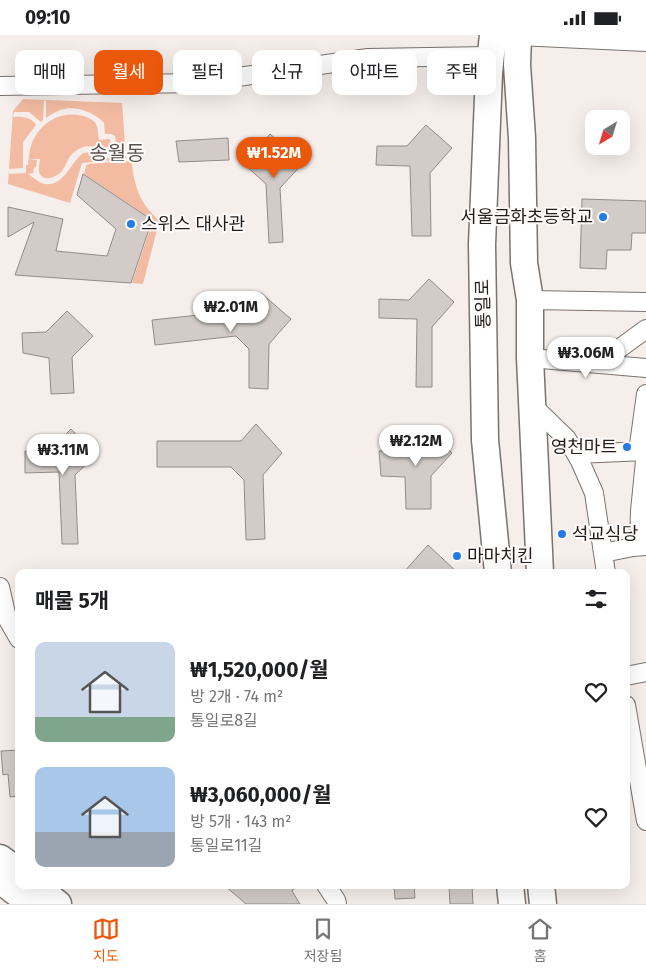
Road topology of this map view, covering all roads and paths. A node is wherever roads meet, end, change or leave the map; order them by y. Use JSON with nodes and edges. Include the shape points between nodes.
{"nodes":[{"id":1,"x":518,"y":35,"type":"edge"},
{"id":2,"x":646,"y":42,"type":"edge"},
{"id":3,"x":492,"y":46,"type":"edge"},
{"id":4,"x":0,"y":86,"type":"edge"},
{"id":5,"x":530,"y":300,"type":"junction"},
{"id":6,"x":646,"y":302,"type":"edge"},
{"id":7,"x":646,"y":329,"type":"edge"},
{"id":8,"x":530,"y":358,"type":"junction"},
{"id":9,"x":602,"y":364,"type":"junction"},
{"id":10,"x":646,"y":368,"type":"edge"},
{"id":11,"x":646,"y":394,"type":"edge"},
{"id":12,"x":532,"y":405,"type":"junction"},
{"id":13,"x":644,"y":427,"type":"edge"},
{"id":14,"x":638,"y":452,"type":"junction"},
{"id":15,"x":576,"y":454,"type":"junction"},
{"id":16,"x":643,"y":546,"type":"edge"},
{"id":17,"x":603,"y":553,"type":"junction"},
{"id":18,"x":498,"y":569,"type":"edge"},
{"id":19,"x":540,"y":569,"type":"edge"},
{"id":20,"x":605,"y":569,"type":"edge"},
{"id":21,"x":0,"y":587,"type":"edge"},
{"id":22,"x":15,"y":632,"type":"edge"},
{"id":23,"x":646,"y":672,"type":"edge"},
{"id":24,"x":630,"y":675,"type":"edge"},
{"id":25,"x":630,"y":725,"type":"edge"},
{"id":26,"x":644,"y":795,"type":"edge"},
{"id":27,"x":646,"y":821,"type":"edge"},
{"id":28,"x":0,"y":858,"type":"edge"},
{"id":29,"x":15,"y":869,"type":"edge"},
{"id":30,"x":0,"y":880,"type":"edge"},
{"id":31,"x":36,"y":889,"type":"edge"},
{"id":32,"x":38,"y":889,"type":"edge"},
{"id":33,"x":329,"y":889,"type":"edge"},
{"id":34,"x":510,"y":889,"type":"edge"},
{"id":35,"x":541,"y":889,"type":"edge"},
{"id":36,"x":0,"y":891,"type":"edge"},
{"id":37,"x":17,"y":904,"type":"edge"},
{"id":38,"x":31,"y":904,"type":"edge"},
{"id":39,"x":49,"y":904,"type":"edge"},
{"id":40,"x":58,"y":904,"type":"edge"},
{"id":41,"x":337,"y":904,"type":"edge"},
{"id":42,"x":512,"y":904,"type":"edge"},
{"id":43,"x":543,"y":904,"type":"edge"}],
"edges":[{"from":1,"to":2,"type":"street"},
{"from":1,"to":5,"type":"main road","via":[[524,263]]},
{"from":3,"to":4,"type":"street","via":[[368,58],[197,83]]},
{"from":3,"to":18,"type":"main road","name":"통일로","via":[[482,253],[485,440]]},
{"from":5,"to":6,"type":"street"},
{"from":5,"to":8,"type":"main road"},
{"from":7,"to":9,"type":"street"},
{"from":8,"to":9,"type":"street"},
{"from":8,"to":12,"type":"main road"},
{"from":9,"to":10,"type":"street"},
{"from":11,"to":13,"type":"street"},
{"from":12,"to":15,"type":"street","via":[[567,439]]},
{"from":12,"to":19,"type":"main road"},
{"from":13,"to":14,"type":"street"},
{"from":14,"to":15,"type":"street"},
{"from":14,"to":16,"type":"street","via":[[646,451],[640,511]]},
{"from":15,"to":17,"type":"street","via":[[594,493]]},
{"from":16,"to":17,"type":"street"},
{"from":17,"to":20,"type":"street"},
{"from":21,"to":22,"type":"street","via":[[7,618]]},
{"from":23,"to":24,"type":"street"},
{"from":25,"to":26,"type":"street"},
{"from":26,"to":27,"type":"street"},
{"from":28,"to":29,"type":"main road"},
{"from":30,"to":38,"type":"main road"},
{"from":31,"to":39,"type":"main road"},
{"from":32,"to":40,"type":"main road"},
{"from":33,"to":41,"type":"street"},
{"from":34,"to":42,"type":"main road"},
{"from":35,"to":43,"type":"main road"},
{"from":36,"to":37,"type":"main road"}]}
